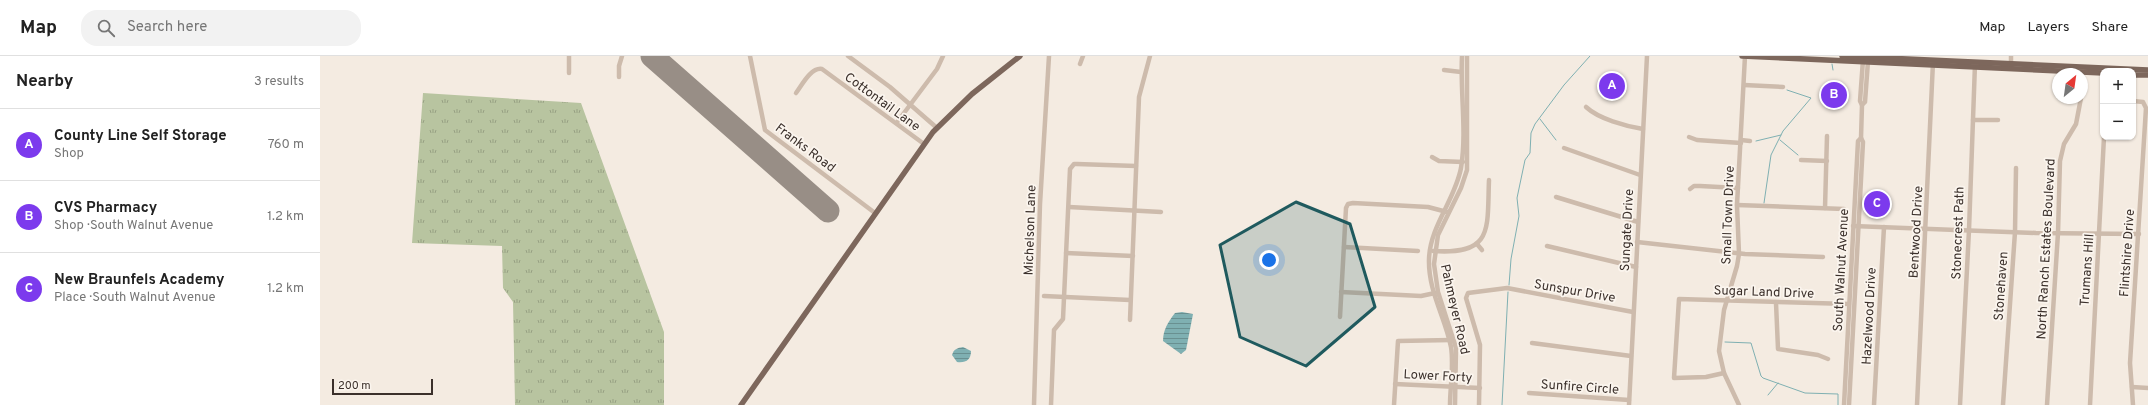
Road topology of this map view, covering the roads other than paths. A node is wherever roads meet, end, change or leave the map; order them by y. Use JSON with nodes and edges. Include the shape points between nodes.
{"nodes":[{"id":1,"x":569,"y":56,"type":"edge"},
{"id":2,"x":622,"y":56,"type":"edge"},
{"id":3,"x":750,"y":56,"type":"edge"},
{"id":4,"x":848,"y":56,"type":"edge"},
{"id":5,"x":943,"y":56,"type":"edge"},
{"id":6,"x":1020,"y":56,"type":"edge"},
{"id":7,"x":1049,"y":56,"type":"edge"},
{"id":8,"x":1083,"y":56,"type":"edge"},
{"id":9,"x":1150,"y":56,"type":"edge"},
{"id":10,"x":1462,"y":56,"type":"edge"},
{"id":11,"x":1467,"y":56,"type":"edge"},
{"id":12,"x":1647,"y":56,"type":"edge"},
{"id":13,"x":1744,"y":56,"type":"edge"},
{"id":14,"x":1842,"y":56,"type":"edge"},
{"id":15,"x":2011,"y":56,"type":"edge"},
{"id":16,"x":1865,"y":59,"type":"edge"},
{"id":17,"x":1933,"y":63,"type":"junction"},
{"id":18,"x":1080,"y":64,"type":"dead end"},
{"id":19,"x":1975,"y":65,"type":"junction"},
{"id":20,"x":2010,"y":67,"type":"junction"},
{"id":21,"x":2052,"y":69,"type":"edge"},
{"id":22,"x":1444,"y":70,"type":"dead end"},
{"id":23,"x":2136,"y":70,"type":"edge"},
{"id":24,"x":2148,"y":70,"type":"edge"},
{"id":25,"x":2088,"y":71,"type":"edge"},
{"id":26,"x":2100,"y":71,"type":"edge"},
{"id":27,"x":1462,"y":72,"type":"junction"},
{"id":28,"x":2088,"y":72,"type":"edge"},
{"id":29,"x":569,"y":73,"type":"dead end"},
{"id":30,"x":2100,"y":73,"type":"edge"},
{"id":31,"x":2136,"y":75,"type":"edge"},
{"id":32,"x":2148,"y":75,"type":"edge"},
{"id":33,"x":619,"y":77,"type":"dead end"},
{"id":34,"x":1744,"y":85,"type":"junction"},
{"id":35,"x":1783,"y":88,"type":"dead end"},
{"id":36,"x":796,"y":94,"type":"dead end"},
{"id":37,"x":2136,"y":102,"type":"edge"},
{"id":38,"x":2080,"y":104,"type":"edge"},
{"id":39,"x":910,"y":105,"type":"junction"},
{"id":40,"x":1586,"y":107,"type":"dead end"},
{"id":41,"x":1973,"y":120,"type":"junction"},
{"id":42,"x":1998,"y":120,"type":"dead end"},
{"id":43,"x":898,"y":121,"type":"dead end"},
{"id":44,"x":937,"y":128,"type":"junction"},
{"id":45,"x":1643,"y":129,"type":"junction"},
{"id":46,"x":1827,"y":136,"type":"dead end"},
{"id":47,"x":1689,"y":137,"type":"dead end"},
{"id":48,"x":2104,"y":140,"type":"edge"},
{"id":49,"x":1750,"y":141,"type":"dead end"},
{"id":50,"x":1741,"y":142,"type":"junction"},
{"id":51,"x":924,"y":144,"type":"junction"},
{"id":52,"x":1564,"y":148,"type":"dead end"},
{"id":53,"x":1432,"y":157,"type":"dead end"},
{"id":54,"x":1801,"y":160,"type":"dead end"},
{"id":55,"x":1827,"y":161,"type":"junction"},
{"id":56,"x":1464,"y":162,"type":"junction"},
{"id":57,"x":1136,"y":166,"type":"junction"},
{"id":58,"x":2016,"y":168,"type":"dead end"},
{"id":59,"x":1640,"y":175,"type":"junction"},
{"id":60,"x":1489,"y":180,"type":"dead end"},
{"id":61,"x":1738,"y":188,"type":"junction"},
{"id":62,"x":1690,"y":189,"type":"dead end"},
{"id":63,"x":1556,"y":197,"type":"dead end"},
{"id":64,"x":1737,"y":206,"type":"junction"},
{"id":65,"x":1069,"y":207,"type":"junction"},
{"id":66,"x":1825,"y":208,"type":"junction"},
{"id":67,"x":1844,"y":209,"type":"dead end"},
{"id":68,"x":1135,"y":211,"type":"junction"},
{"id":69,"x":1446,"y":211,"type":"junction"},
{"id":70,"x":1161,"y":212,"type":"dead end"},
{"id":71,"x":875,"y":213,"type":"junction"},
{"id":72,"x":1638,"y":222,"type":"junction"},
{"id":73,"x":1856,"y":226,"type":"junction"},
{"id":74,"x":1884,"y":228,"type":"junction"},
{"id":75,"x":1926,"y":228,"type":"junction"},
{"id":76,"x":1969,"y":230,"type":"junction"},
{"id":77,"x":2015,"y":232,"type":"junction"},
{"id":78,"x":2058,"y":233,"type":"junction"},
{"id":79,"x":2101,"y":233,"type":"junction"},
{"id":80,"x":2139,"y":234,"type":"junction"},
{"id":81,"x":1637,"y":242,"type":"junction"},
{"id":82,"x":1477,"y":244,"type":"junction"},
{"id":83,"x":1547,"y":246,"type":"dead end"},
{"id":84,"x":1344,"y":247,"type":"junction"},
{"id":85,"x":1482,"y":250,"type":"dead end"},
{"id":86,"x":1418,"y":251,"type":"dead end"},
{"id":87,"x":1432,"y":251,"type":"junction"},
{"id":88,"x":1066,"y":253,"type":"junction"},
{"id":89,"x":1739,"y":253,"type":"junction"},
{"id":90,"x":1133,"y":256,"type":"junction"},
{"id":91,"x":1823,"y":257,"type":"dead end"},
{"id":92,"x":1636,"y":267,"type":"junction"},
{"id":93,"x":1341,"y":292,"type":"junction"},
{"id":94,"x":1436,"y":293,"type":"junction"},
{"id":95,"x":1044,"y":296,"type":"dead end"},
{"id":96,"x":1064,"y":297,"type":"junction"},
{"id":97,"x":1130,"y":300,"type":"junction"},
{"id":98,"x":1727,"y":301,"type":"junction"},
{"id":99,"x":1776,"y":303,"type":"junction"},
{"id":100,"x":1849,"y":304,"type":"junction"},
{"id":101,"x":1633,"y":312,"type":"junction"},
{"id":102,"x":1340,"y":317,"type":"dead end"},
{"id":103,"x":1130,"y":320,"type":"dead end"},
{"id":104,"x":1452,"y":340,"type":"junction"},
{"id":105,"x":1532,"y":343,"type":"dead end"},
{"id":106,"x":1631,"y":356,"type":"junction"},
{"id":107,"x":1828,"y":359,"type":"dead end"},
{"id":108,"x":1724,"y":373,"type":"junction"},
{"id":109,"x":1395,"y":384,"type":"junction"},
{"id":110,"x":1453,"y":387,"type":"junction"},
{"id":111,"x":2132,"y":387,"type":"junction"},
{"id":112,"x":1480,"y":388,"type":"junction"},
{"id":113,"x":2148,"y":388,"type":"edge"},
{"id":114,"x":1529,"y":393,"type":"dead end"},
{"id":115,"x":1629,"y":403,"type":"edge"},
{"id":116,"x":741,"y":405,"type":"edge"},
{"id":117,"x":1034,"y":405,"type":"edge"},
{"id":118,"x":1051,"y":405,"type":"edge"},
{"id":119,"x":1394,"y":405,"type":"edge"},
{"id":120,"x":1450,"y":405,"type":"edge"},
{"id":121,"x":1455,"y":405,"type":"edge"},
{"id":122,"x":1479,"y":405,"type":"edge"},
{"id":123,"x":1739,"y":405,"type":"edge"},
{"id":124,"x":1844,"y":405,"type":"edge"},
{"id":125,"x":1848,"y":405,"type":"edge"},
{"id":126,"x":1874,"y":405,"type":"edge"},
{"id":127,"x":1917,"y":405,"type":"edge"},
{"id":128,"x":1960,"y":405,"type":"edge"},
{"id":129,"x":2004,"y":405,"type":"edge"},
{"id":130,"x":2047,"y":405,"type":"edge"},
{"id":131,"x":2090,"y":405,"type":"edge"},
{"id":132,"x":2132,"y":405,"type":"edge"}],
"edges":[{"from":1,"to":29,"type":"street"},
{"from":2,"to":33,"type":"street","via":[[618,66]]},
{"from":3,"to":71,"type":"street","name":"Franks Road","via":[[765,130]]},
{"from":4,"to":39,"type":"street"},
{"from":5,"to":39,"type":"street","via":[[942,62]]},
{"from":6,"to":44,"type":"main road","via":[[972,94]]},
{"from":7,"to":117,"type":"street","name":"Michelson Lane","via":[[1040,204]]},
{"from":8,"to":18,"type":"street"},
{"from":9,"to":57,"type":"street","via":[[1140,97]]},
{"from":10,"to":27,"type":"street","name":"Pahmeyer Road"},
{"from":11,"to":56,"type":"street","name":"Pahmeyer Road","via":[[1468,128]]},
{"from":12,"to":45,"type":"street","name":"Sungate Drive"},
{"from":13,"to":16,"type":"main road"},
{"from":13,"to":34,"type":"street","name":"Small Town Drive"},
{"from":14,"to":16,"type":"main road"},
{"from":15,"to":20,"type":"street"},
{"from":16,"to":17,"type":"main road"},
{"from":16,"to":73,"type":"street","name":"South Walnut Avenue","via":[[1860,101],[1863,142]]},
{"from":17,"to":19,"type":"main road"},
{"from":17,"to":75,"type":"street","name":"Bentwood Drive"},
{"from":19,"to":20,"type":"main road"},
{"from":19,"to":41,"type":"street","name":"Stonecrest Path"},
{"from":20,"to":21,"type":"main road"},
{"from":22,"to":27,"type":"street"},
{"from":23,"to":24,"type":"main road"},
{"from":25,"to":26,"type":"main road"},
{"from":27,"to":56,"type":"street","name":"Pahmeyer Road"},
{"from":28,"to":30,"type":"main road"},
{"from":31,"to":32,"type":"main road"},
{"from":34,"to":35,"type":"street"},
{"from":34,"to":50,"type":"street","name":"Small Town Drive"},
{"from":36,"to":51,"type":"street","name":"Cottontail Lane","via":[[812,72],[822,70]]},
{"from":37,"to":80,"type":"street","name":"Flintshire Drive","via":[[2145,103]]},
{"from":38,"to":78,"type":"street","name":"North Ranch Estates Boulevard","via":[[2076,124],[2064,144],[2061,156]]},
{"from":39,"to":43,"type":"street"},
{"from":39,"to":44,"type":"street"},
{"from":40,"to":45,"type":"street","via":[[1592,112],[1633,128]]},
{"from":41,"to":42,"type":"street"},
{"from":41,"to":76,"type":"street","name":"Stonecrest Path"},
{"from":44,"to":51,"type":"main road"},
{"from":45,"to":59,"type":"street","name":"Sungate Drive"},
{"from":46,"to":55,"type":"street"},
{"from":47,"to":50,"type":"street","via":[[1697,140]]},
{"from":48,"to":79,"type":"street","name":"Trumans Hill"},
{"from":49,"to":50,"type":"street"},
{"from":50,"to":61,"type":"street","name":"Small Town Drive"},
{"from":51,"to":71,"type":"main road"},
{"from":52,"to":59,"type":"street"},
{"from":53,"to":56,"type":"street","via":[[1439,161]]},
{"from":54,"to":55,"type":"street"},
{"from":55,"to":66,"type":"street"},
{"from":56,"to":69,"type":"street","name":"Pahmeyer Road","via":[[1467,170],[1464,182]]},
{"from":57,"to":65,"type":"street","via":[[1071,164]]},
{"from":57,"to":68,"type":"street"},
{"from":58,"to":77,"type":"street","name":"Stonehaven"},
{"from":59,"to":72,"type":"street","name":"Sungate Drive"},
{"from":60,"to":82,"type":"street","via":[[1487,223],[1484,234]]},
{"from":61,"to":62,"type":"street","via":[[1694,186]]},
{"from":61,"to":64,"type":"street","name":"Small Town Drive"},
{"from":63,"to":72,"type":"street"},
{"from":64,"to":66,"type":"street"},
{"from":64,"to":89,"type":"street","name":"Small Town Drive"},
{"from":65,"to":68,"type":"street"},
{"from":65,"to":88,"type":"street"},
{"from":66,"to":67,"type":"street"},
{"from":68,"to":70,"type":"street"},
{"from":68,"to":90,"type":"street"},
{"from":69,"to":84,"type":"street","via":[[1428,207],[1348,204]]},
{"from":69,"to":87,"type":"street","name":"Pahmeyer Road"},
{"from":71,"to":116,"type":"main road"},
{"from":72,"to":81,"type":"street","name":"Sungate Drive"},
{"from":73,"to":74,"type":"street"},
{"from":73,"to":100,"type":"street","name":"South Walnut Avenue"},
{"from":73,"to":125,"type":"street","name":"South Walnut Avenue"},
{"from":74,"to":75,"type":"street"},
{"from":74,"to":126,"type":"street","name":"Hazelwood Drive"},
{"from":75,"to":76,"type":"street"},
{"from":75,"to":127,"type":"street","name":"Bentwood Drive"},
{"from":76,"to":77,"type":"street"},
{"from":76,"to":128,"type":"street","name":"Stonecrest Path"},
{"from":77,"to":78,"type":"street"},
{"from":77,"to":129,"type":"street","name":"Stonehaven"},
{"from":78,"to":79,"type":"street"},
{"from":78,"to":130,"type":"street","name":"North Ranch Estates Boulevard"},
{"from":79,"to":80,"type":"street"},
{"from":79,"to":131,"type":"street","name":"Trumans Hill"},
{"from":80,"to":111,"type":"street","name":"Flintshire Drive","via":[[2130,363]]},
{"from":81,"to":89,"type":"street"},
{"from":81,"to":92,"type":"street","name":"Sungate Drive"},
{"from":82,"to":85,"type":"street"},
{"from":82,"to":87,"type":"street","via":[[1462,252]]},
{"from":83,"to":92,"type":"street"},
{"from":84,"to":86,"type":"street"},
{"from":84,"to":93,"type":"street"},
{"from":87,"to":94,"type":"street","name":"Pahmeyer Road","via":[[1430,275]]},
{"from":88,"to":90,"type":"street"},
{"from":88,"to":96,"type":"street"},
{"from":89,"to":91,"type":"street"},
{"from":89,"to":98,"type":"street","name":"Small Town Drive"},
{"from":90,"to":97,"type":"street"},
{"from":92,"to":101,"type":"street","name":"Sungate Drive"},
{"from":93,"to":94,"type":"street","via":[[1421,296]]},
{"from":93,"to":102,"type":"street"},
{"from":94,"to":104,"type":"street","name":"Pahmeyer Road"},
{"from":95,"to":96,"type":"street"},
{"from":96,"to":97,"type":"street"},
{"from":96,"to":118,"type":"street","via":[[1063,319],[1054,330]]},
{"from":97,"to":103,"type":"street"},
{"from":98,"to":99,"type":"street","name":"Sugar Land Drive"},
{"from":98,"to":108,"type":"street","name":"Small Town Drive","via":[[1719,351]]},
{"from":98,"to":108,"type":"street","name":"Sugar Land Drive","via":[[1679,299],[1674,378],[1706,377]]},
{"from":99,"to":100,"type":"street","name":"Sugar Land Drive"},
{"from":99,"to":107,"type":"street","via":[[1778,349]]},
{"from":100,"to":124,"type":"street","name":"South Walnut Avenue"},
{"from":101,"to":106,"type":"street","name":"Sungate Drive"},
{"from":101,"to":112,"type":"street","name":"Sunspur Drive","via":[[1513,289],[1498,288],[1467,294],[1480,345]]},
{"from":104,"to":109,"type":"street","via":[[1398,341]]},
{"from":104,"to":110,"type":"street","name":"Pahmeyer Road"},
{"from":105,"to":106,"type":"street"},
{"from":106,"to":115,"type":"street","name":"Sungate Drive"},
{"from":108,"to":123,"type":"street","name":"Small Town Drive"},
{"from":109,"to":110,"type":"street","name":"Lower Forty"},
{"from":109,"to":119,"type":"street"},
{"from":110,"to":112,"type":"street","name":"Lower Forty"},
{"from":110,"to":120,"type":"street","name":"Pahmeyer Road"},
{"from":110,"to":121,"type":"street","name":"Pahmeyer Road"},
{"from":111,"to":113,"type":"street"},
{"from":111,"to":132,"type":"street","name":"Flintshire Drive"},
{"from":112,"to":122,"type":"street"},
{"from":114,"to":115,"type":"street","name":"Sunfire Circle"}]}
